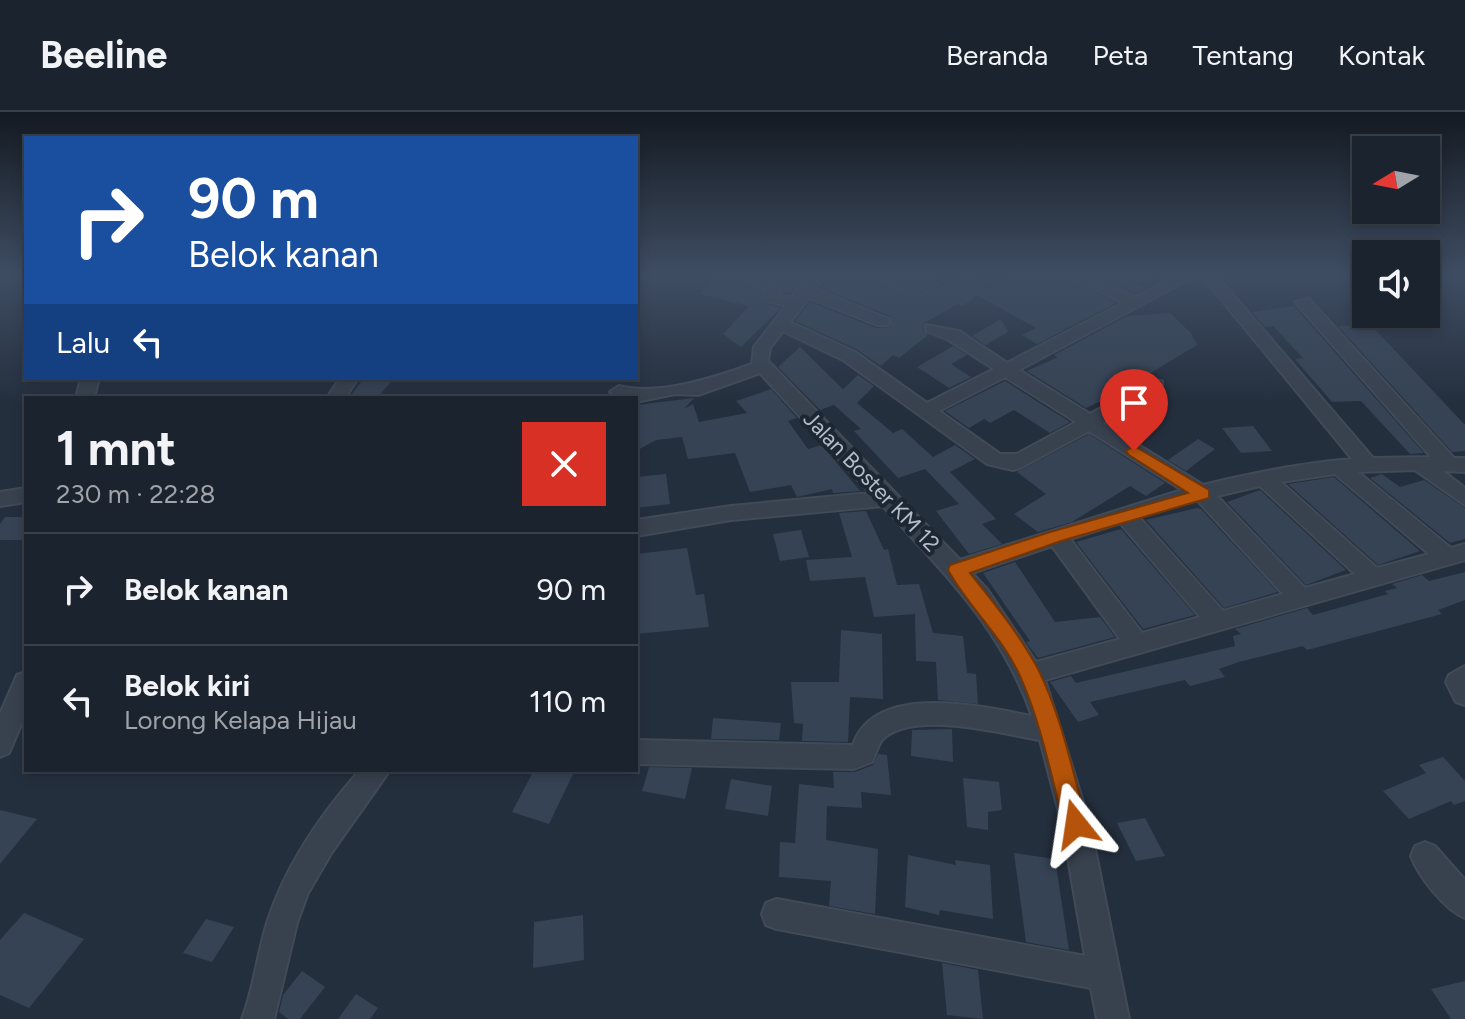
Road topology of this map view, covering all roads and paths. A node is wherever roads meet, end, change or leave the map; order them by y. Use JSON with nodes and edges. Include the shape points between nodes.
{"nodes":[{"id":1,"x":784,"y":318,"type":"edge"},
{"id":2,"x":874,"y":318,"type":"edge"},
{"id":3,"x":1106,"y":318,"type":"edge"},
{"id":4,"x":1245,"y":318,"type":"edge"},
{"id":5,"x":1319,"y":318,"type":"edge"},
{"id":6,"x":883,"y":322,"type":"dead end"},
{"id":7,"x":780,"y":324,"type":"junction"},
{"id":8,"x":932,"y":328,"type":"dead end"},
{"id":9,"x":762,"y":366,"type":"junction"},
{"id":10,"x":1006,"y":370,"type":"junction"},
{"id":11,"x":1156,"y":385,"type":"dead end"},
{"id":12,"x":619,"y":392,"type":"dead end"},
{"id":13,"x":630,"y":396,"type":"edge"},
{"id":14,"x":638,"y":396,"type":"edge"},
{"id":15,"x":927,"y":410,"type":"junction"},
{"id":16,"x":1089,"y":423,"type":"junction"},
{"id":17,"x":1366,"y":463,"type":"junction"},
{"id":18,"x":1419,"y":463,"type":"junction"},
{"id":19,"x":1457,"y":464,"type":"edge"},
{"id":20,"x":1337,"y":465,"type":"junction"},
{"id":21,"x":1263,"y":477,"type":"junction"},
{"id":22,"x":1203,"y":494,"type":"junction"},
{"id":23,"x":24,"y":495,"type":"edge"},
{"id":24,"x":889,"y":498,"type":"junction"},
{"id":25,"x":1465,"y":498,"type":"edge"},
{"id":26,"x":1,"y":501,"type":"edge"},
{"id":27,"x":1126,"y":516,"type":"junction"},
{"id":28,"x":638,"y":528,"type":"edge"},
{"id":29,"x":1056,"y":536,"type":"junction"},
{"id":30,"x":1456,"y":555,"type":"edge"},
{"id":31,"x":957,"y":570,"type":"junction"},
{"id":32,"x":1373,"y":578,"type":"junction"},
{"id":33,"x":1301,"y":598,"type":"junction"},
{"id":34,"x":1218,"y":621,"type":"junction"},
{"id":35,"x":1136,"y":643,"type":"junction"},
{"id":36,"x":1030,"y":674,"type":"junction"},
{"id":37,"x":1465,"y":676,"type":"edge"},
{"id":38,"x":24,"y":683,"type":"edge"},
{"id":39,"x":0,"y":688,"type":"edge"},
{"id":40,"x":24,"y":688,"type":"edge"},
{"id":41,"x":1465,"y":694,"type":"edge"},
{"id":42,"x":1050,"y":730,"type":"junction"},
{"id":43,"x":0,"y":745,"type":"edge"},
{"id":44,"x":638,"y":752,"type":"edge"},
{"id":45,"x":376,"y":772,"type":"edge"},
{"id":46,"x":1425,"y":856,"type":"dead end"},
{"id":47,"x":1465,"y":903,"type":"edge"},
{"id":48,"x":777,"y":914,"type":"dead end"},
{"id":49,"x":1105,"y":975,"type":"junction"},
{"id":50,"x":258,"y":1019,"type":"edge"},
{"id":51,"x":1113,"y":1019,"type":"edge"}],
"edges":[{"from":1,"to":7,"type":"street"},
{"from":2,"to":6,"type":"street"},
{"from":3,"to":10,"type":"street"},
{"from":4,"to":17,"type":"street"},
{"from":5,"to":19,"type":"street"},
{"from":7,"to":9,"type":"street","via":[[759,352]]},
{"from":7,"to":15,"type":"street","via":[[849,356]]},
{"from":8,"to":10,"type":"street","via":[[953,335]]},
{"from":9,"to":14,"type":"street","via":[[698,390]]},
{"from":9,"to":24,"type":"street","name":"Jalan Boster KM 12"},
{"from":10,"to":15,"type":"street"},
{"from":10,"to":16,"type":"street"},
{"from":11,"to":16,"type":"street"},
{"from":12,"to":13,"type":"street"},
{"from":15,"to":16,"type":"street","via":[[1006,463],[1024,459]]},
{"from":16,"to":22,"type":"street"},
{"from":17,"to":18,"type":"street"},
{"from":17,"to":20,"type":"street"},
{"from":18,"to":19,"type":"street"},
{"from":18,"to":25,"type":"street"},
{"from":20,"to":21,"type":"street"},
{"from":20,"to":30,"type":"street"},
{"from":21,"to":22,"type":"street"},
{"from":21,"to":32,"type":"street"},
{"from":22,"to":27,"type":"street"},
{"from":22,"to":33,"type":"street"},
{"from":23,"to":26,"type":"street"},
{"from":24,"to":28,"type":"street","via":[[743,511]]},
{"from":24,"to":31,"type":"street","name":"Jalan Boster KM 12"},
{"from":27,"to":29,"type":"street"},
{"from":27,"to":34,"type":"street"},
{"from":29,"to":31,"type":"street"},
{"from":29,"to":35,"type":"street"},
{"from":30,"to":32,"type":"street"},
{"from":31,"to":36,"type":"street","name":"Jalan Boster KM 12","via":[[1001,624]]},
{"from":32,"to":33,"type":"street"},
{"from":33,"to":34,"type":"street"},
{"from":34,"to":35,"type":"street"},
{"from":35,"to":36,"type":"street"},
{"from":36,"to":42,"type":"street","name":"Jalan Boster KM 12"},
{"from":37,"to":41,"type":"street","via":[[1458,682]]},
{"from":38,"to":39,"type":"street"},
{"from":40,"to":43,"type":"street"},
{"from":42,"to":44,"type":"street","via":[[926,713],[882,725],[870,736],[863,754],[854,757]]},
{"from":42,"to":49,"type":"street","name":"Jalan Boster KM 12","via":[[1076,824]]},
{"from":45,"to":50,"type":"street","via":[[292,895],[275,947],[269,996]]},
{"from":46,"to":47,"type":"street"},
{"from":48,"to":49,"type":"street"},
{"from":49,"to":51,"type":"street","name":"Jalan Boster KM 12"}]}
